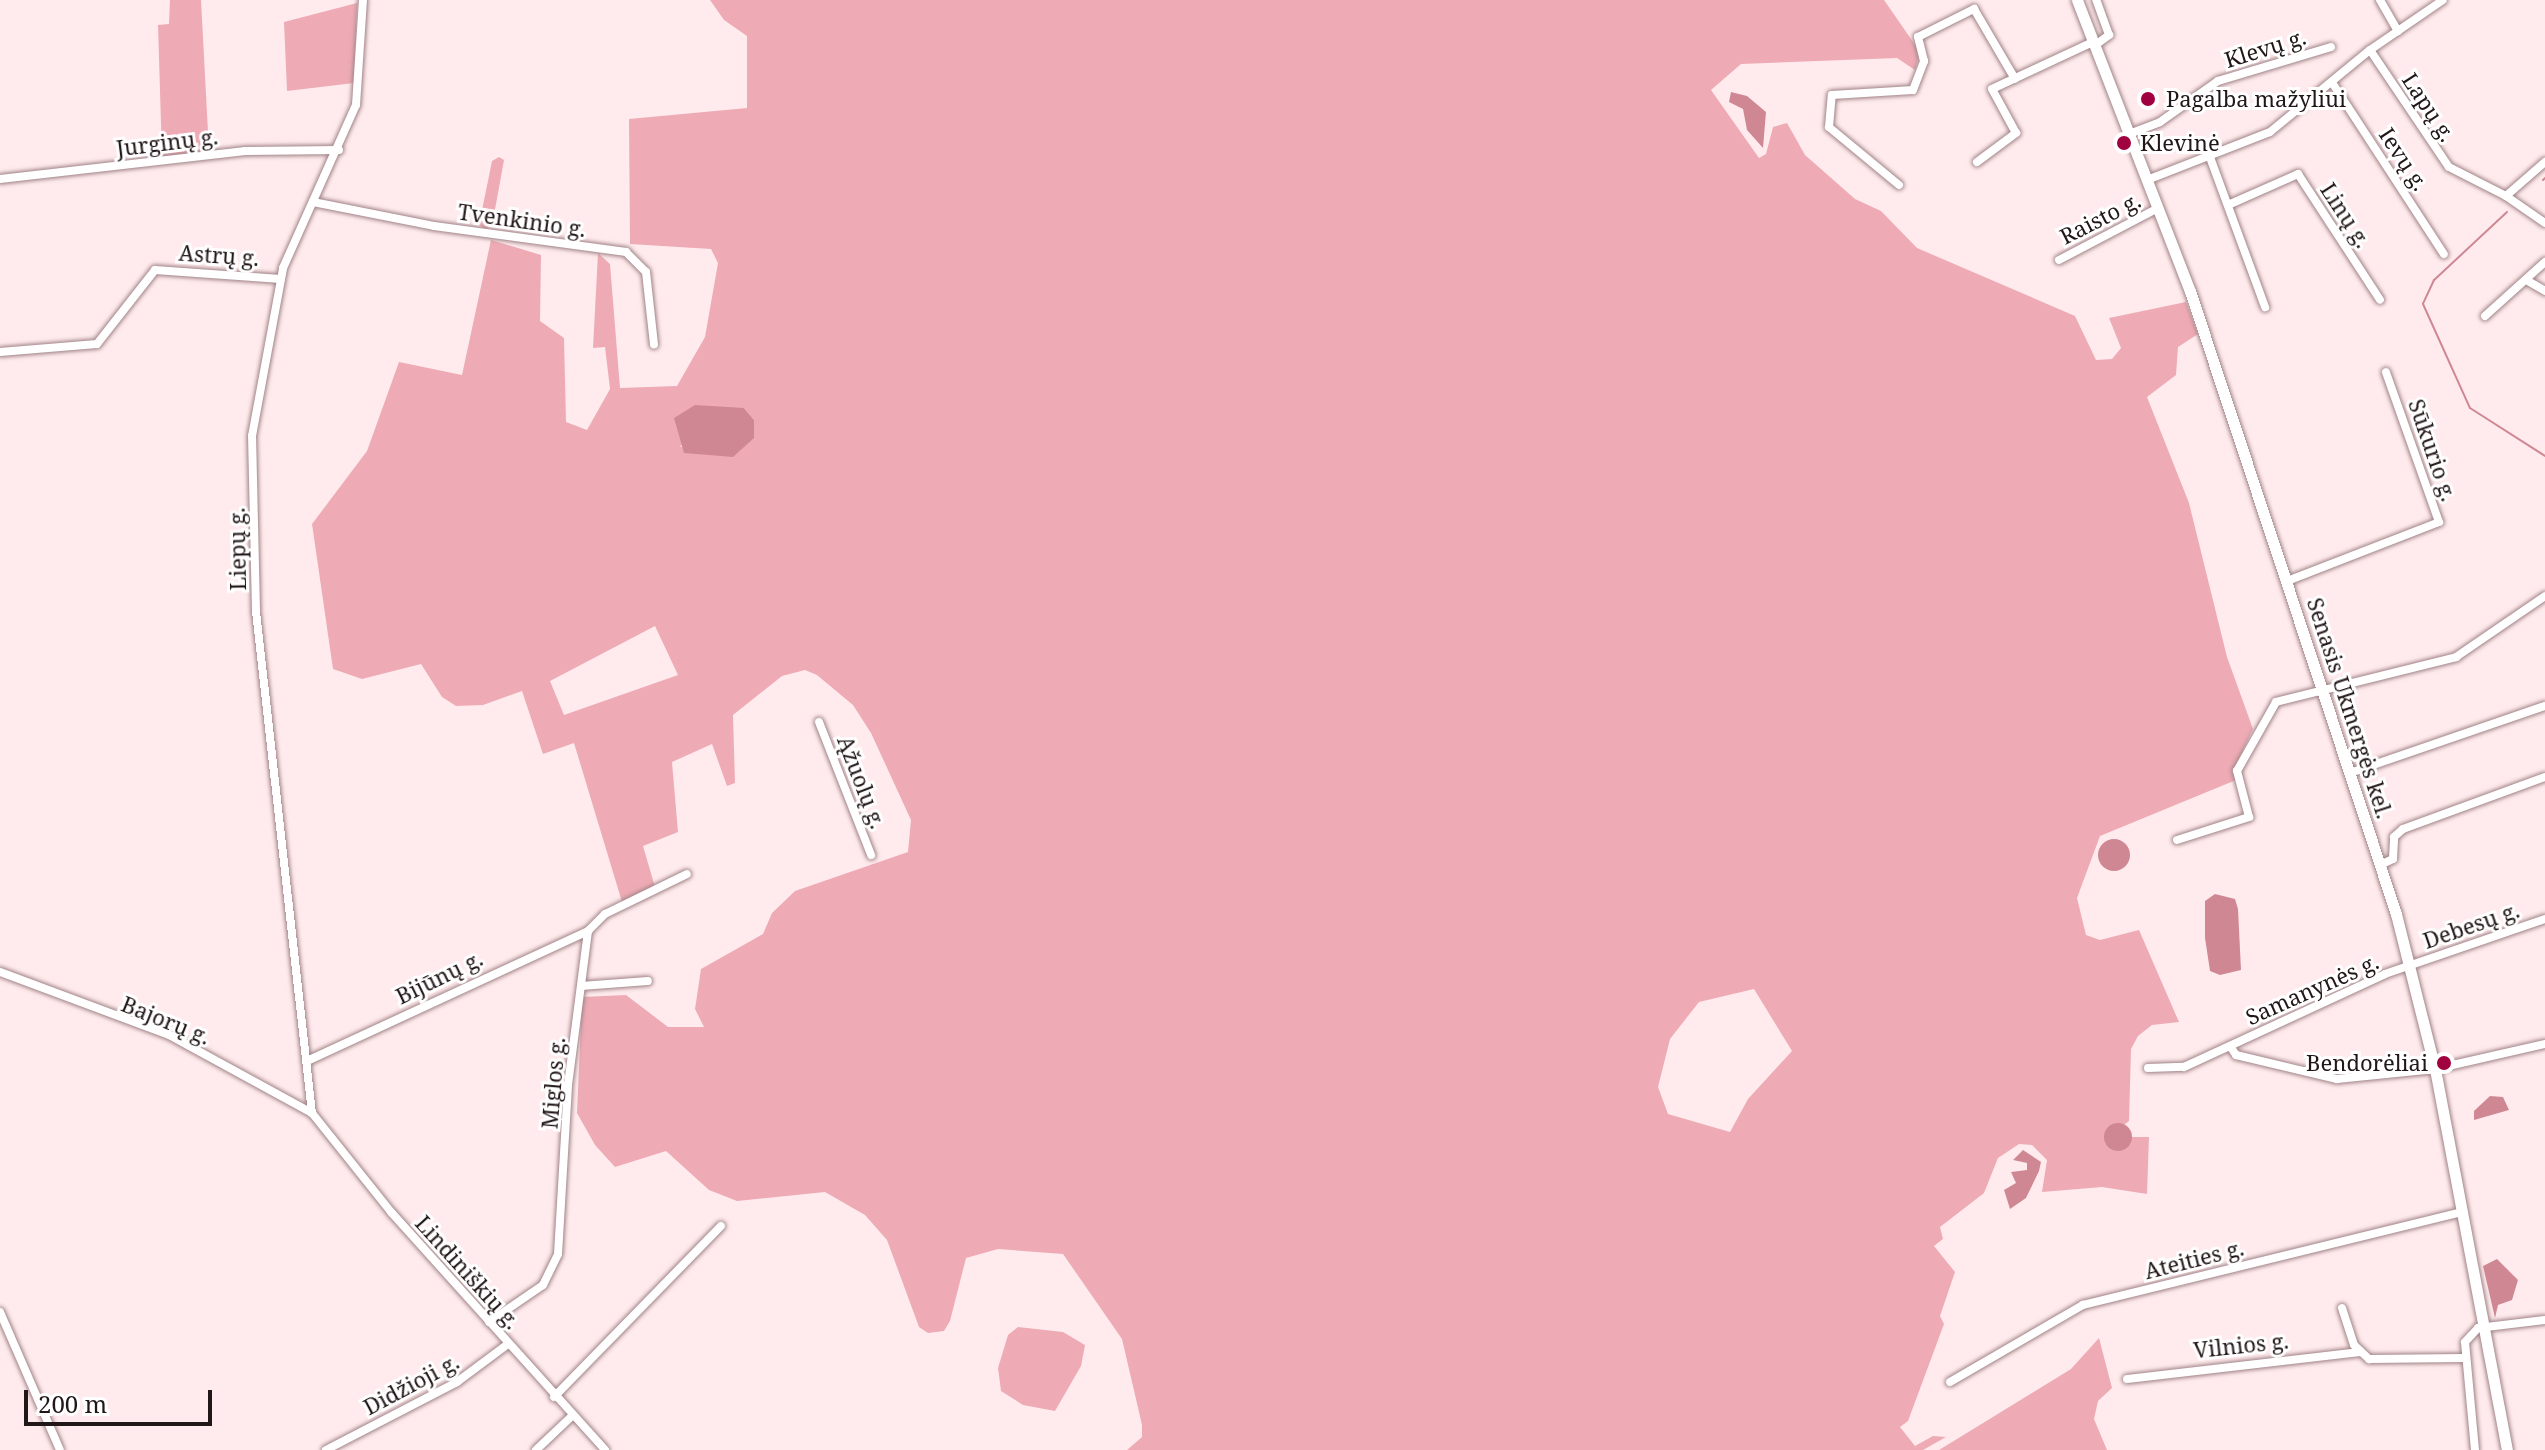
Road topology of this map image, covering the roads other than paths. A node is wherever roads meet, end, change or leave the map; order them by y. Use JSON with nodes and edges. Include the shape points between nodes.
{"nodes":[{"id":1,"x":363,"y":0,"type":"edge"},
{"id":2,"x":2077,"y":0,"type":"edge"},
{"id":3,"x":2096,"y":0,"type":"edge"},
{"id":4,"x":2380,"y":0,"type":"edge"},
{"id":5,"x":2443,"y":0,"type":"edge"},
{"id":6,"x":2398,"y":31,"type":"junction"},
{"id":7,"x":2094,"y":44,"type":"junction"},
{"id":8,"x":2331,"y":47,"type":"dead end"},
{"id":9,"x":2370,"y":50,"type":"junction"},
{"id":10,"x":2015,"y":79,"type":"junction"},
{"id":11,"x":2333,"y":84,"type":"junction"},
{"id":12,"x":2129,"y":134,"type":"junction"},
{"id":13,"x":339,"y":150,"type":"junction"},
{"id":14,"x":2211,"y":160,"type":"junction"},
{"id":15,"x":1977,"y":162,"type":"dead end"},
{"id":16,"x":2545,"y":162,"type":"edge"},
{"id":17,"x":0,"y":179,"type":"edge"},
{"id":18,"x":2147,"y":180,"type":"junction"},
{"id":19,"x":1899,"y":185,"type":"dead end"},
{"id":20,"x":2506,"y":196,"type":"junction"},
{"id":21,"x":313,"y":202,"type":"junction"},
{"id":22,"x":2228,"y":205,"type":"junction"},
{"id":23,"x":2158,"y":208,"type":"junction"},
{"id":24,"x":2545,"y":223,"type":"edge"},
{"id":25,"x":2444,"y":254,"type":"dead end"},
{"id":26,"x":2059,"y":260,"type":"dead end"},
{"id":27,"x":2545,"y":262,"type":"edge"},
{"id":28,"x":281,"y":279,"type":"junction"},
{"id":29,"x":2528,"y":281,"type":"junction"},
{"id":30,"x":2545,"y":291,"type":"edge"},
{"id":31,"x":2380,"y":300,"type":"dead end"},
{"id":32,"x":2265,"y":307,"type":"dead end"},
{"id":33,"x":2485,"y":316,"type":"dead end"},
{"id":34,"x":654,"y":345,"type":"dead end"},
{"id":35,"x":0,"y":352,"type":"edge"},
{"id":36,"x":2386,"y":372,"type":"dead end"},
{"id":37,"x":2287,"y":581,"type":"junction"},
{"id":38,"x":2545,"y":596,"type":"edge"},
{"id":39,"x":2324,"y":692,"type":"junction"},
{"id":40,"x":2545,"y":706,"type":"edge"},
{"id":41,"x":819,"y":722,"type":"dead end"},
{"id":42,"x":2350,"y":773,"type":"junction"},
{"id":43,"x":2545,"y":777,"type":"edge"},
{"id":44,"x":2177,"y":840,"type":"dead end"},
{"id":45,"x":871,"y":855,"type":"dead end"},
{"id":46,"x":2380,"y":865,"type":"junction"},
{"id":47,"x":687,"y":874,"type":"dead end"},
{"id":48,"x":2545,"y":919,"type":"edge"},
{"id":49,"x":588,"y":931,"type":"junction"},
{"id":50,"x":2411,"y":968,"type":"junction"},
{"id":51,"x":0,"y":972,"type":"edge"},
{"id":52,"x":648,"y":981,"type":"dead end"},
{"id":53,"x":581,"y":986,"type":"junction"},
{"id":54,"x":2545,"y":1044,"type":"edge"},
{"id":55,"x":2230,"y":1046,"type":"junction"},
{"id":56,"x":307,"y":1061,"type":"junction"},
{"id":57,"x":2148,"y":1068,"type":"dead end"},
{"id":58,"x":2435,"y":1069,"type":"junction"},
{"id":59,"x":312,"y":1113,"type":"junction"},
{"id":60,"x":2462,"y":1212,"type":"junction"},
{"id":61,"x":721,"y":1226,"type":"dead end"},
{"id":62,"x":2342,"y":1308,"type":"dead end"},
{"id":63,"x":0,"y":1312,"type":"edge"},
{"id":64,"x":2545,"y":1320,"type":"edge"},
{"id":65,"x":489,"y":1322,"type":"junction"},
{"id":66,"x":3,"y":1328,"type":"edge"},
{"id":67,"x":2484,"y":1328,"type":"junction"},
{"id":68,"x":508,"y":1344,"type":"junction"},
{"id":69,"x":2360,"y":1352,"type":"junction"},
{"id":70,"x":2463,"y":1358,"type":"junction"},
{"id":71,"x":2127,"y":1379,"type":"dead end"},
{"id":72,"x":1950,"y":1382,"type":"dead end"},
{"id":73,"x":554,"y":1397,"type":"junction"},
{"id":74,"x":572,"y":1416,"type":"junction"},
{"id":75,"x":60,"y":1450,"type":"edge"},
{"id":76,"x":326,"y":1450,"type":"edge"},
{"id":77,"x":536,"y":1450,"type":"edge"},
{"id":78,"x":605,"y":1450,"type":"edge"},
{"id":79,"x":2475,"y":1450,"type":"edge"},
{"id":80,"x":2507,"y":1450,"type":"edge"}],
"edges":[{"from":1,"to":13,"type":"street","name":"Liepų g.","via":[[360,81]]},
{"from":2,"to":7,"type":"main road","name":"Senasis Ukmergės kel."},
{"from":3,"to":7,"type":"street","via":[[2109,35]]},
{"from":4,"to":6,"type":"street"},
{"from":5,"to":6,"type":"street"},
{"from":6,"to":9,"type":"street"},
{"from":7,"to":10,"type":"street"},
{"from":7,"to":12,"type":"main road","name":"Senasis Ukmergės kel."},
{"from":8,"to":12,"type":"street","name":"Klevų g.","via":[[2218,81],[2160,122]]},
{"from":9,"to":11,"type":"street"},
{"from":9,"to":20,"type":"street","name":"Lapų g.","via":[[2443,160]]},
{"from":10,"to":15,"type":"street","via":[[1992,89],[2014,140]]},
{"from":10,"to":19,"type":"street","via":[[1974,9],[1918,37],[1924,61],[1913,90],[1832,95],[1829,127]]},
{"from":11,"to":14,"type":"street","via":[[2270,132]]},
{"from":11,"to":25,"type":"street","name":"Ievų g."},
{"from":12,"to":18,"type":"main road","name":"Senasis Ukmergės kel."},
{"from":13,"to":17,"type":"street","name":"Jurginų g.","via":[[245,151]]},
{"from":13,"to":21,"type":"street","name":"Liepų g."},
{"from":14,"to":18,"type":"street"},
{"from":14,"to":22,"type":"street"},
{"from":16,"to":20,"type":"street"},
{"from":18,"to":23,"type":"main road","name":"Senasis Ukmergės kel."},
{"from":20,"to":24,"type":"street","name":"Lapų g."},
{"from":21,"to":28,"type":"street","name":"Liepų g."},
{"from":21,"to":34,"type":"street","name":"Tvenkinio g.","via":[[435,227],[626,252],[646,272]]},
{"from":22,"to":31,"type":"street","name":"Linų g.","via":[[2298,174]]},
{"from":22,"to":32,"type":"street"},
{"from":23,"to":26,"type":"street","name":"Raisto g."},
{"from":23,"to":37,"type":"main road","name":"Senasis Ukmergės kel."},
{"from":27,"to":29,"type":"street"},
{"from":28,"to":35,"type":"street","name":"Astrų g.","via":[[155,270],[97,344]]},
{"from":28,"to":56,"type":"street","name":"Liepų g.","via":[[252,436],[256,602]]},
{"from":29,"to":30,"type":"street"},
{"from":29,"to":33,"type":"street"},
{"from":36,"to":37,"type":"street","name":"Sūkurio g.","via":[[2439,522]]},
{"from":37,"to":39,"type":"main road","name":"Senasis Ukmergės kel."},
{"from":38,"to":39,"type":"street","via":[[2456,657]]},
{"from":39,"to":42,"type":"main road","name":"Senasis Ukmergės kel."},
{"from":39,"to":44,"type":"street","via":[[2279,700],[2260,723],[2237,771],[2249,817]]},
{"from":40,"to":42,"type":"street"},
{"from":41,"to":45,"type":"street","name":"Ąžuolų g."},
{"from":42,"to":46,"type":"main road","name":"Senasis Ukmergės kel."},
{"from":43,"to":46,"type":"street","via":[[2403,829],[2394,837],[2393,859]]},
{"from":46,"to":50,"type":"main road","name":"Senasis Ukmergės kel."},
{"from":47,"to":49,"type":"street","via":[[605,914]]},
{"from":48,"to":50,"type":"street","name":"Debesų g."},
{"from":49,"to":53,"type":"street","name":"Miglos g."},
{"from":49,"to":56,"type":"street","name":"Bijūnų g."},
{"from":50,"to":55,"type":"street","name":"Samanynės g."},
{"from":50,"to":58,"type":"main road","name":"Senasis Ukmergės kel."},
{"from":51,"to":59,"type":"street","name":"Bajorų g.","via":[[169,1035]]},
{"from":52,"to":53,"type":"street"},
{"from":53,"to":65,"type":"street","name":"Miglos g.","via":[[568,1085],[558,1254],[543,1285]]},
{"from":54,"to":58,"type":"street","name":"Samanynės g."},
{"from":55,"to":57,"type":"street","name":"Samanynės g.","via":[[2184,1067]]},
{"from":55,"to":58,"type":"street","name":"Samanynės g.","via":[[2236,1055],[2337,1079]]},
{"from":56,"to":59,"type":"street","name":"Liepų g."},
{"from":58,"to":60,"type":"main road","name":"Senasis Ukmergės kel."},
{"from":59,"to":65,"type":"street","name":"Lindiniškių g.","via":[[339,1153]]},
{"from":60,"to":67,"type":"main road","name":"Senasis Ukmergės kel."},
{"from":60,"to":72,"type":"street","name":"Ateities g.","via":[[2083,1305]]},
{"from":61,"to":73,"type":"street"},
{"from":62,"to":69,"type":"street"},
{"from":63,"to":66,"type":"street"},
{"from":64,"to":67,"type":"street"},
{"from":65,"to":68,"type":"street","name":"Lindiniškių g."},
{"from":66,"to":75,"type":"street"},
{"from":67,"to":70,"type":"street","via":[[2469,1334]]},
{"from":67,"to":80,"type":"main road","name":"Senasis Ukmergės kel."},
{"from":68,"to":73,"type":"street","name":"Lindiniškių g."},
{"from":68,"to":76,"type":"street","name":"Didžioji g.","via":[[457,1382]]},
{"from":69,"to":70,"type":"street","name":"Vilnios g.","via":[[2369,1359]]},
{"from":69,"to":71,"type":"street","name":"Vilnios g."},
{"from":70,"to":79,"type":"street"},
{"from":73,"to":74,"type":"street","name":"Lindiniškių g."},
{"from":74,"to":77,"type":"street"},
{"from":74,"to":78,"type":"street","name":"Lindiniškių g."}]}
